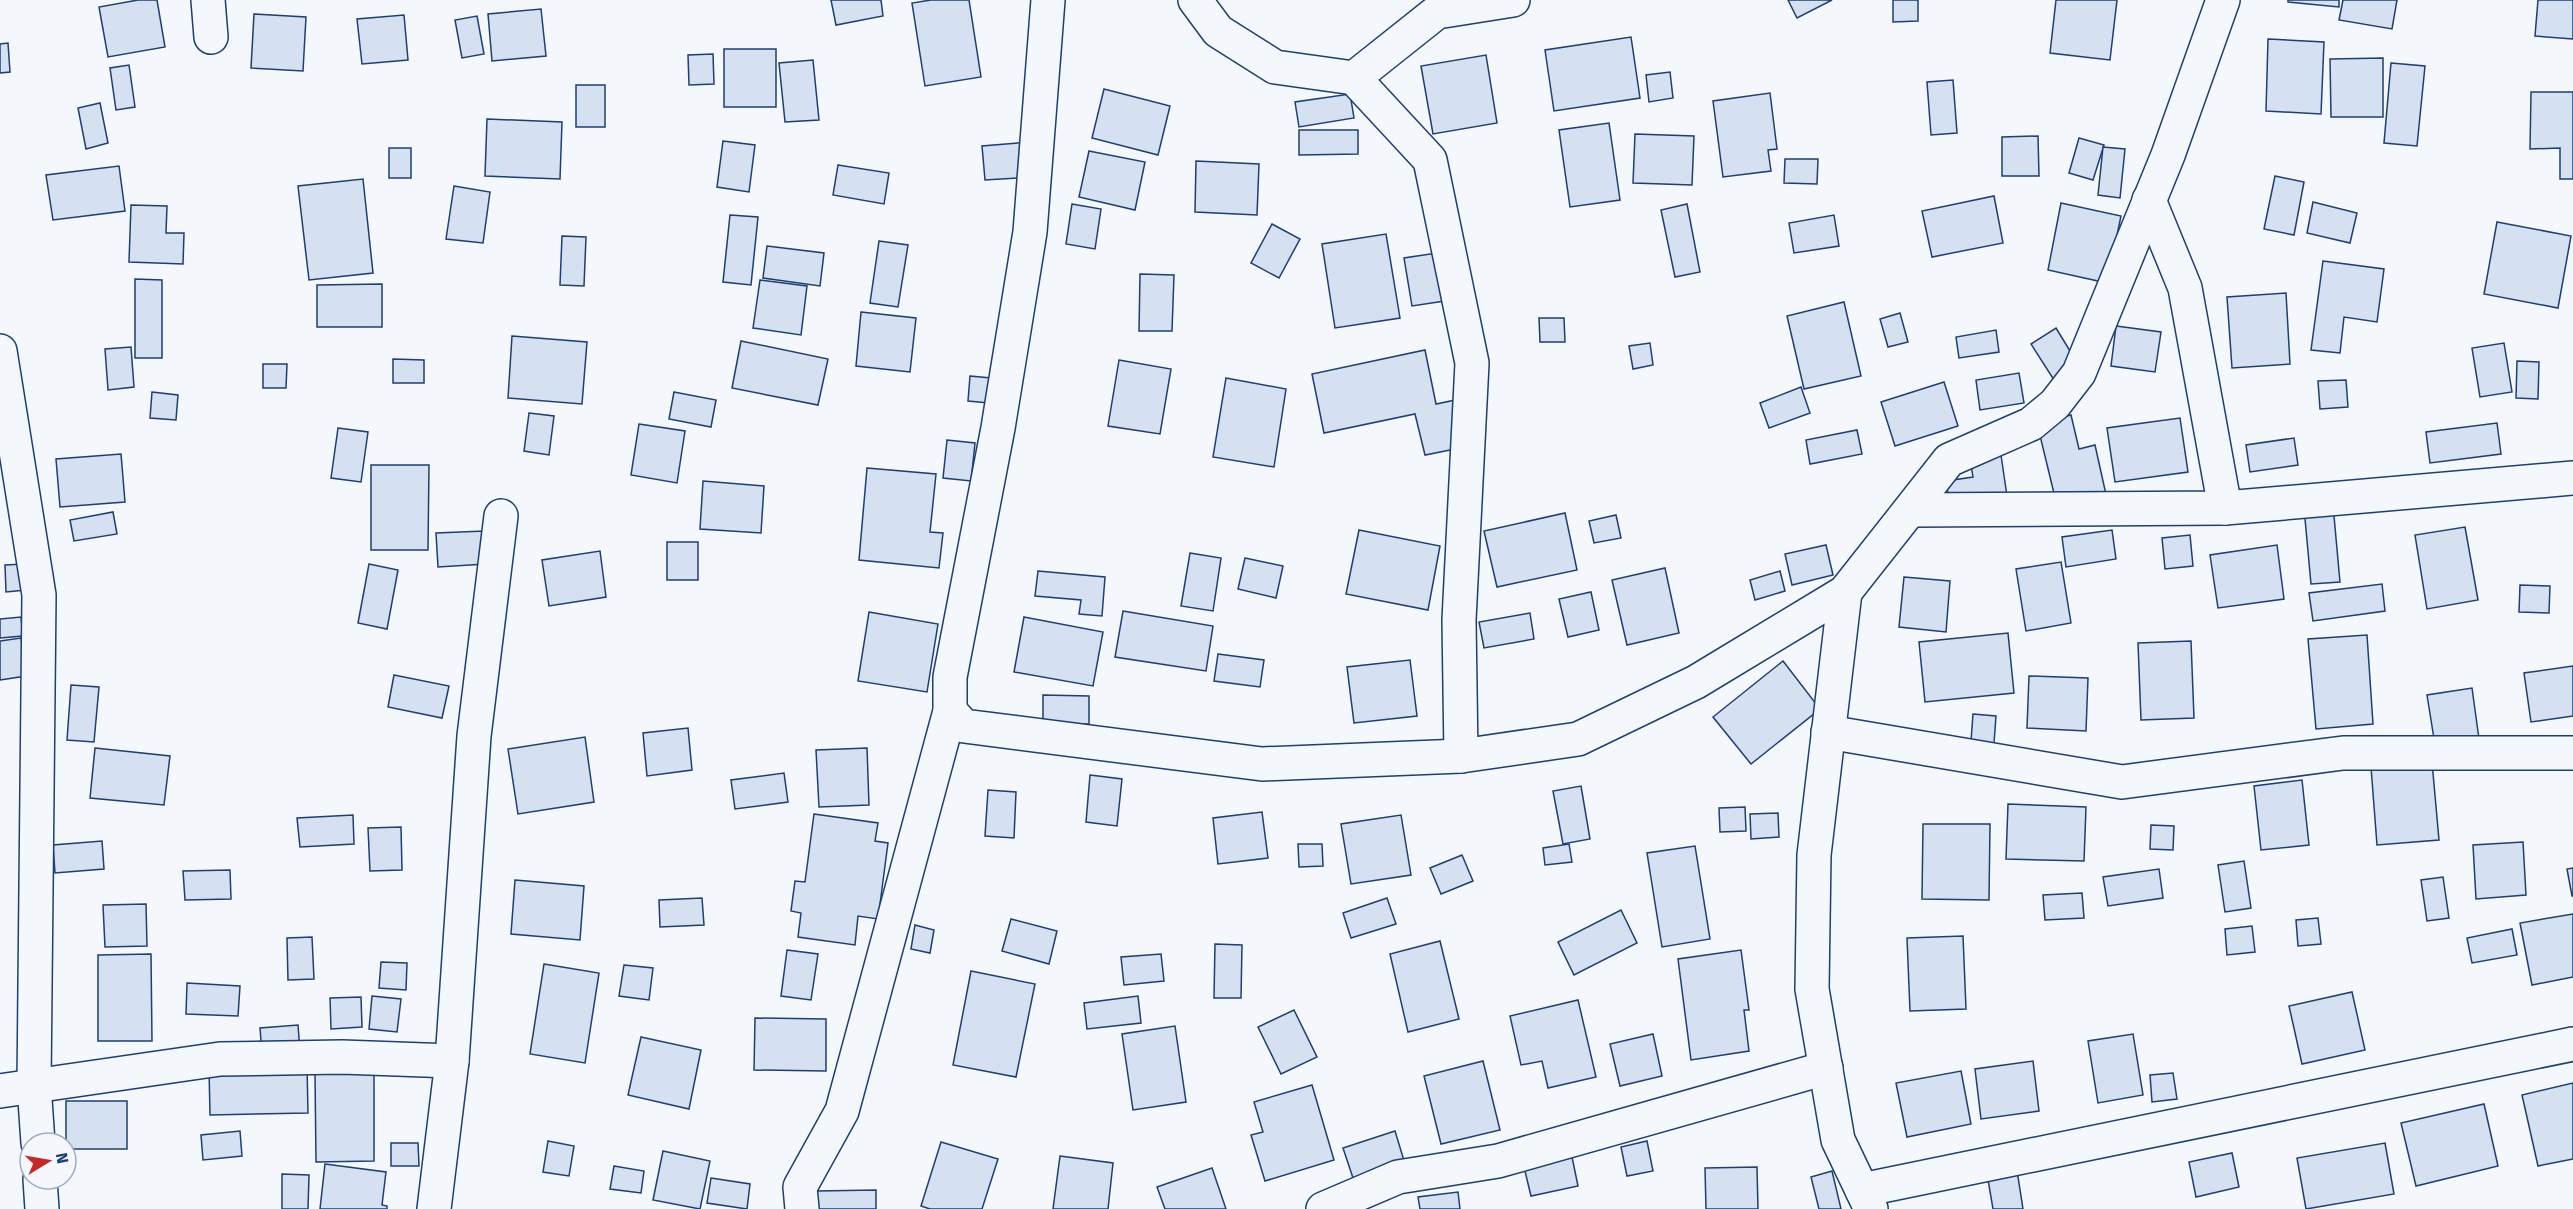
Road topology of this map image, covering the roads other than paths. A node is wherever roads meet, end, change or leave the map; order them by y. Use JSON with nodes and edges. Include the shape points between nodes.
{"nodes":[{"id":1,"x":208,"y":0,"type":"edge"},
{"id":2,"x":1048,"y":0,"type":"edge"},
{"id":3,"x":1195,"y":0,"type":"edge"},
{"id":4,"x":1513,"y":0,"type":"edge"},
{"id":5,"x":2223,"y":0,"type":"edge"},
{"id":6,"x":211,"y":37,"type":"dead end"},
{"id":7,"x":1354,"y":78,"type":"junction"},
{"id":8,"x":2149,"y":200,"type":"junction"},
{"id":9,"x":0,"y":351,"type":"edge"},
{"id":10,"x":2573,"y":478,"type":"edge"},
{"id":11,"x":2225,"y":508,"type":"junction"},
{"id":12,"x":1912,"y":510,"type":"junction"},
{"id":13,"x":501,"y":516,"type":"dead end"},
{"id":14,"x":1845,"y":592,"type":"junction"},
{"id":15,"x":950,"y":711,"type":"junction"},
{"id":16,"x":1828,"y":732,"type":"junction"},
{"id":17,"x":2573,"y":753,"type":"edge"},
{"id":18,"x":1461,"y":756,"type":"junction"},
{"id":19,"x":2573,"y":1044,"type":"edge"},
{"id":20,"x":452,"y":1061,"type":"junction"},
{"id":21,"x":1826,"y":1068,"type":"junction"},
{"id":22,"x":34,"y":1085,"type":"junction"},
{"id":23,"x":0,"y":1091,"type":"edge"},
{"id":24,"x":37,"y":1131,"type":"edge"},
{"id":25,"x":41,"y":1191,"type":"edge"},
{"id":26,"x":1867,"y":1200,"type":"edge"},
{"id":27,"x":42,"y":1209,"type":"edge"},
{"id":28,"x":434,"y":1209,"type":"edge"},
{"id":29,"x":802,"y":1209,"type":"edge"},
{"id":30,"x":1323,"y":1209,"type":"edge"}],
"edges":[{"from":1,"to":6,"type":"street"},
{"from":2,"to":15,"type":"street","via":[[1030,232],[998,428],[950,677]]},
{"from":3,"to":7,"type":"street","via":[[1218,31],[1275,67]]},
{"from":4,"to":7,"type":"street","via":[[1437,12]]},
{"from":5,"to":8,"type":"street"},
{"from":7,"to":18,"type":"street","via":[[1430,160],[1472,363],[1459,620]]},
{"from":8,"to":11,"type":"street","via":[[2186,288]]},
{"from":8,"to":12,"type":"street","via":[[2079,373],[2055,404],[2031,424],[1949,460]]},
{"from":9,"to":22,"type":"street","via":[[39,595]]},
{"from":10,"to":11,"type":"street"},
{"from":11,"to":12,"type":"street"},
{"from":12,"to":14,"type":"street"},
{"from":13,"to":20,"type":"street","via":[[474,736]]},
{"from":14,"to":16,"type":"street"},
{"from":14,"to":18,"type":"street","via":[[1696,682],[1578,739]]},
{"from":15,"to":18,"type":"street","via":[[964,726],[1262,765]]},
{"from":15,"to":29,"type":"street","via":[[842,1111],[800,1187]]},
{"from":16,"to":17,"type":"street","via":[[2122,782],[2343,753]]},
{"from":16,"to":21,"type":"street","via":[[1814,855],[1812,989]]},
{"from":19,"to":26,"type":"street"},
{"from":20,"to":22,"type":"street","via":[[342,1057],[220,1059]]},
{"from":20,"to":28,"type":"street"},
{"from":21,"to":26,"type":"street","via":[[1838,1140]]},
{"from":21,"to":30,"type":"street","via":[[1498,1161],[1398,1177]]},
{"from":22,"to":23,"type":"street"},
{"from":22,"to":24,"type":"street"},
{"from":25,"to":27,"type":"street"}]}
